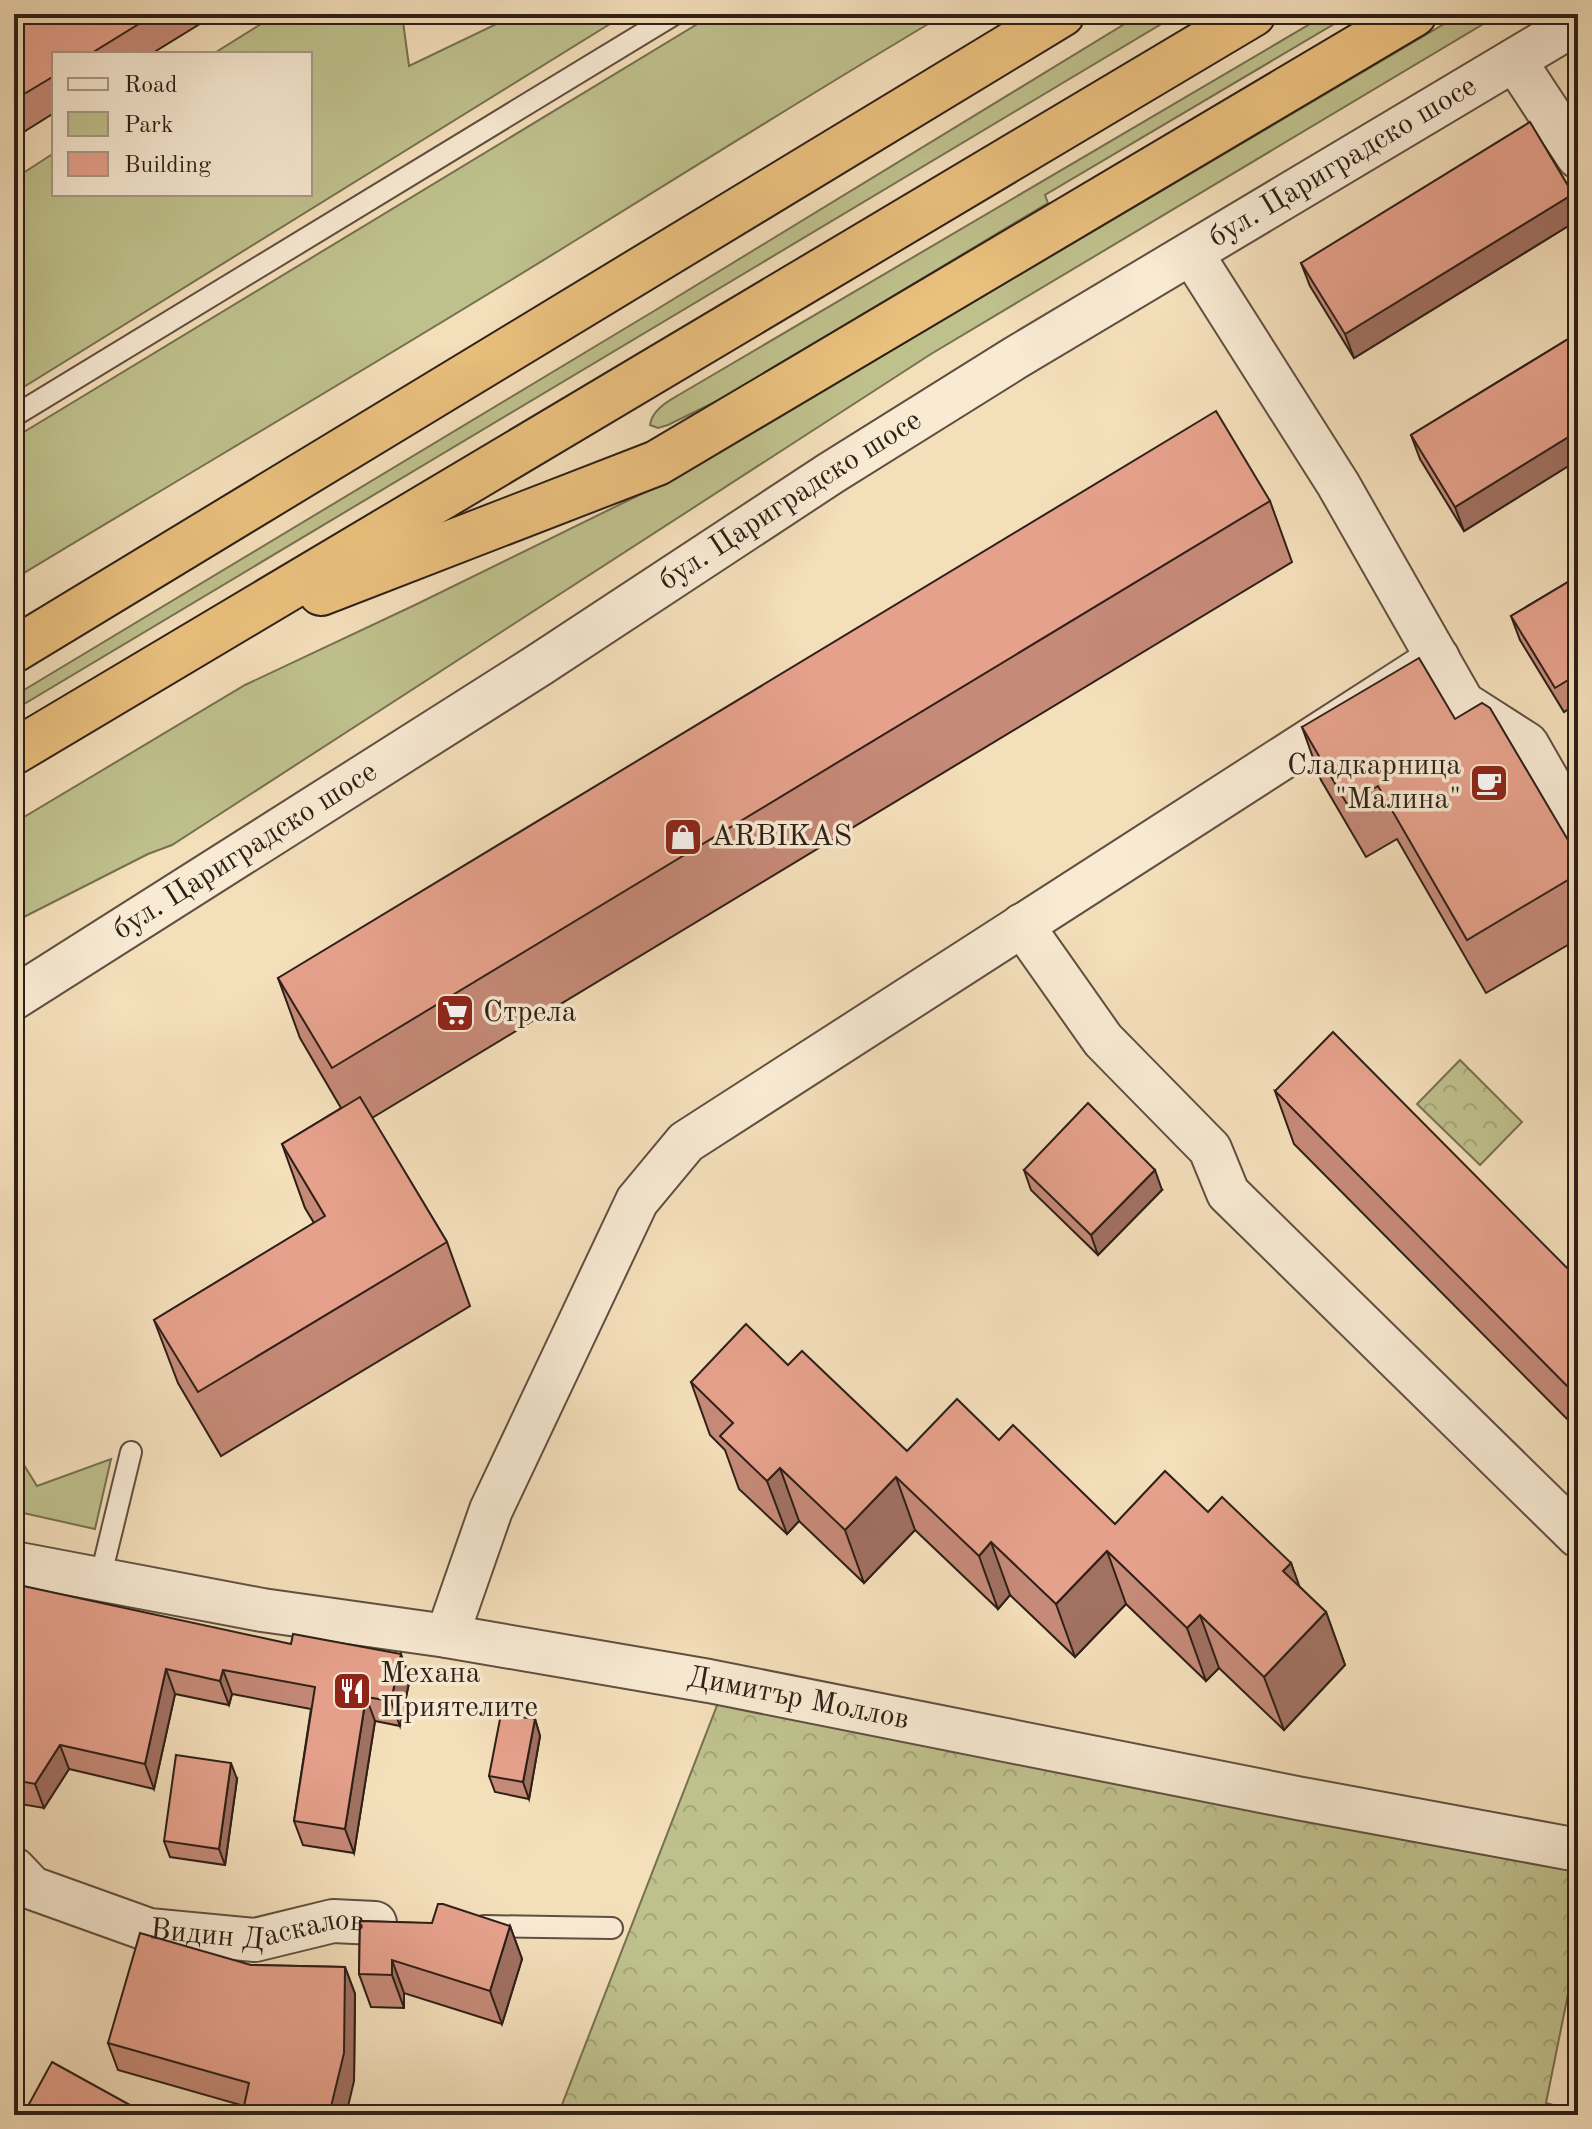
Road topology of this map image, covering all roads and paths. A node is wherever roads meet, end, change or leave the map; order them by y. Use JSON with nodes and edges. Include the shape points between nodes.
{"nodes":[{"id":1,"x":675,"y":14,"type":"edge"},
{"id":2,"x":1062,"y":14,"type":"edge"},
{"id":3,"x":1253,"y":14,"type":"edge"},
{"id":4,"x":1414,"y":14,"type":"edge"},
{"id":5,"x":1578,"y":22,"type":"edge"},
{"id":6,"x":1515,"y":61,"type":"junction"},
{"id":7,"x":1578,"y":157,"type":"edge"},
{"id":8,"x":1192,"y":254,"type":"junction"},
{"id":9,"x":14,"y":416,"type":"edge"},
{"id":10,"x":203,"y":638,"type":"junction"},
{"id":11,"x":14,"y":650,"type":"edge"},
{"id":12,"x":1438,"y":658,"type":"junction"},
{"id":13,"x":14,"y":752,"type":"edge"},
{"id":14,"x":1578,"y":833,"type":"edge"},
{"id":15,"x":1022,"y":925,"type":"junction"},
{"id":16,"x":14,"y":998,"type":"edge"},
{"id":17,"x":131,"y":1452,"type":"dead end"},
{"id":18,"x":1578,"y":1536,"type":"edge"},
{"id":19,"x":14,"y":1563,"type":"edge"},
{"id":20,"x":100,"y":1579,"type":"junction"},
{"id":21,"x":447,"y":1636,"type":"junction"},
{"id":22,"x":1578,"y":1850,"type":"edge"},
{"id":23,"x":14,"y":1869,"type":"edge"},
{"id":24,"x":383,"y":1923,"type":"edge"},
{"id":25,"x":469,"y":1926,"type":"edge"},
{"id":26,"x":612,"y":1928,"type":"dead end"}],
"edges":[{"from":1,"to":9,"type":"lane"},
{"from":2,"to":11,"type":"highway"},
{"from":3,"to":10,"type":"highway"},
{"from":4,"to":10,"type":"highway","via":[[657,463]]},
{"from":5,"to":6,"type":"street","name":"бул. Цариградско шосе"},
{"from":6,"to":7,"type":"street"},
{"from":6,"to":8,"type":"street","name":"бул. Цариградско шосе"},
{"from":8,"to":12,"type":"street","via":[[1338,484]]},
{"from":8,"to":16,"type":"street","name":"бул. Цариградско шосе","via":[[831,473]]},
{"from":10,"to":13,"type":"highway"},
{"from":12,"to":14,"type":"street","via":[[1463,703],[1527,744]]},
{"from":12,"to":15,"type":"street"},
{"from":15,"to":18,"type":"street","via":[[1103,1040],[1210,1149],[1228,1193]]},
{"from":15,"to":21,"type":"street","via":[[686,1142],[637,1201],[491,1510]]},
{"from":17,"to":20,"type":"lane"},
{"from":19,"to":20,"type":"street","name":"Димитър Моллов"},
{"from":20,"to":21,"type":"street","name":"Димитър Моллов","via":[[262,1610]]},
{"from":21,"to":22,"type":"street","name":"Димитър Моллов","via":[[709,1681]]},
{"from":23,"to":24,"type":"street","name":"Видин Даскалов","via":[[32,1888],[149,1930],[255,1940],[333,1921]]},
{"from":25,"to":26,"type":"lane"}]}
